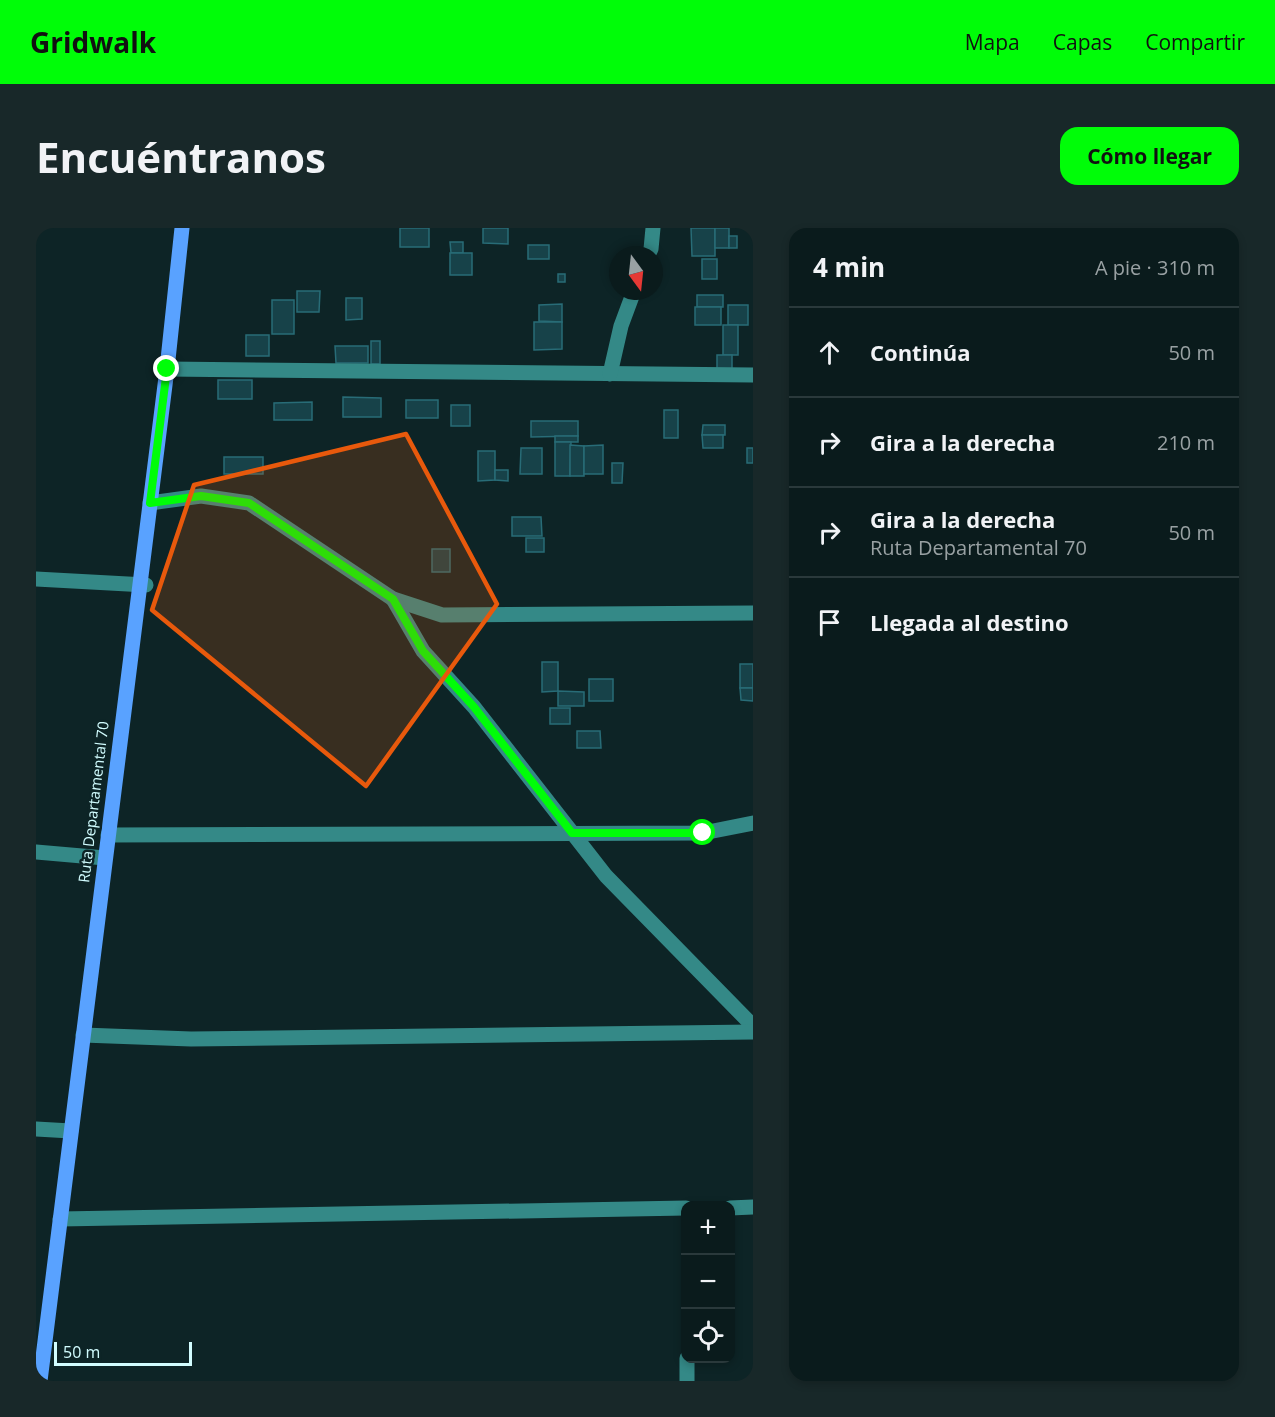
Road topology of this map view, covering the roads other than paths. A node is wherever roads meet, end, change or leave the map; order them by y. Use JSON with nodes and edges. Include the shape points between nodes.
{"nodes":[{"id":1,"x":182,"y":228,"type":"edge"},
{"id":2,"x":653,"y":228,"type":"edge"},
{"id":3,"x":651,"y":246,"type":"edge"},
{"id":4,"x":631,"y":300,"type":"edge"},
{"id":5,"x":167,"y":369,"type":"junction"},
{"id":6,"x":610,"y":374,"type":"junction"},
{"id":7,"x":753,"y":375,"type":"edge"},
{"id":8,"x":150,"y":503,"type":"junction"},
{"id":9,"x":36,"y":579,"type":"edge"},
{"id":10,"x":143,"y":585,"type":"junction"},
{"id":11,"x":393,"y":599,"type":"junction"},
{"id":12,"x":753,"y":613,"type":"edge"},
{"id":13,"x":753,"y":823,"type":"edge"},
{"id":14,"x":572,"y":833,"type":"junction"},
{"id":15,"x":108,"y":835,"type":"junction"},
{"id":16,"x":36,"y":852,"type":"edge"},
{"id":17,"x":105,"y":858,"type":"junction"},
{"id":18,"x":753,"y":1026,"type":"edge"},
{"id":19,"x":753,"y":1032,"type":"edge"},
{"id":20,"x":83,"y":1035,"type":"junction"},
{"id":21,"x":36,"y":1129,"type":"edge"},
{"id":22,"x":71,"y":1131,"type":"junction"},
{"id":23,"x":753,"y":1207,"type":"edge"},
{"id":24,"x":681,"y":1208,"type":"edge"},
{"id":25,"x":735,"y":1208,"type":"edge"},
{"id":26,"x":60,"y":1219,"type":"junction"},
{"id":27,"x":687,"y":1363,"type":"edge"},
{"id":28,"x":39,"y":1381,"type":"edge"},
{"id":29,"x":687,"y":1381,"type":"edge"}],
"edges":[{"from":1,"to":5,"type":"main road","name":"Ruta Departamental 70"},
{"from":2,"to":3,"type":"street"},
{"from":4,"to":6,"type":"street"},
{"from":5,"to":6,"type":"street"},
{"from":5,"to":8,"type":"main road","name":"Ruta Departamental 70"},
{"from":6,"to":7,"type":"street"},
{"from":8,"to":10,"type":"main road","name":"Ruta Departamental 70"},
{"from":8,"to":11,"type":"street","via":[[201,496],[249,503]]},
{"from":9,"to":10,"type":"street"},
{"from":10,"to":15,"type":"main road","name":"Ruta Departamental 70"},
{"from":11,"to":12,"type":"street","via":[[442,615]]},
{"from":11,"to":14,"type":"street","via":[[423,651],[474,707]]},
{"from":13,"to":14,"type":"street","via":[[703,833]]},
{"from":14,"to":15,"type":"street"},
{"from":14,"to":18,"type":"street","via":[[606,876]]},
{"from":15,"to":17,"type":"main road","name":"Ruta Departamental 70"},
{"from":16,"to":17,"type":"street"},
{"from":17,"to":20,"type":"main road","name":"Ruta Departamental 70"},
{"from":19,"to":20,"type":"street","via":[[191,1039]]},
{"from":20,"to":22,"type":"main road","name":"Ruta Departamental 70"},
{"from":21,"to":22,"type":"street"},
{"from":22,"to":26,"type":"main road","name":"Ruta Departamental 70"},
{"from":23,"to":25,"type":"street"},
{"from":24,"to":26,"type":"street"},
{"from":26,"to":28,"type":"main road","name":"Ruta Departamental 70"},
{"from":27,"to":29,"type":"street"}]}
